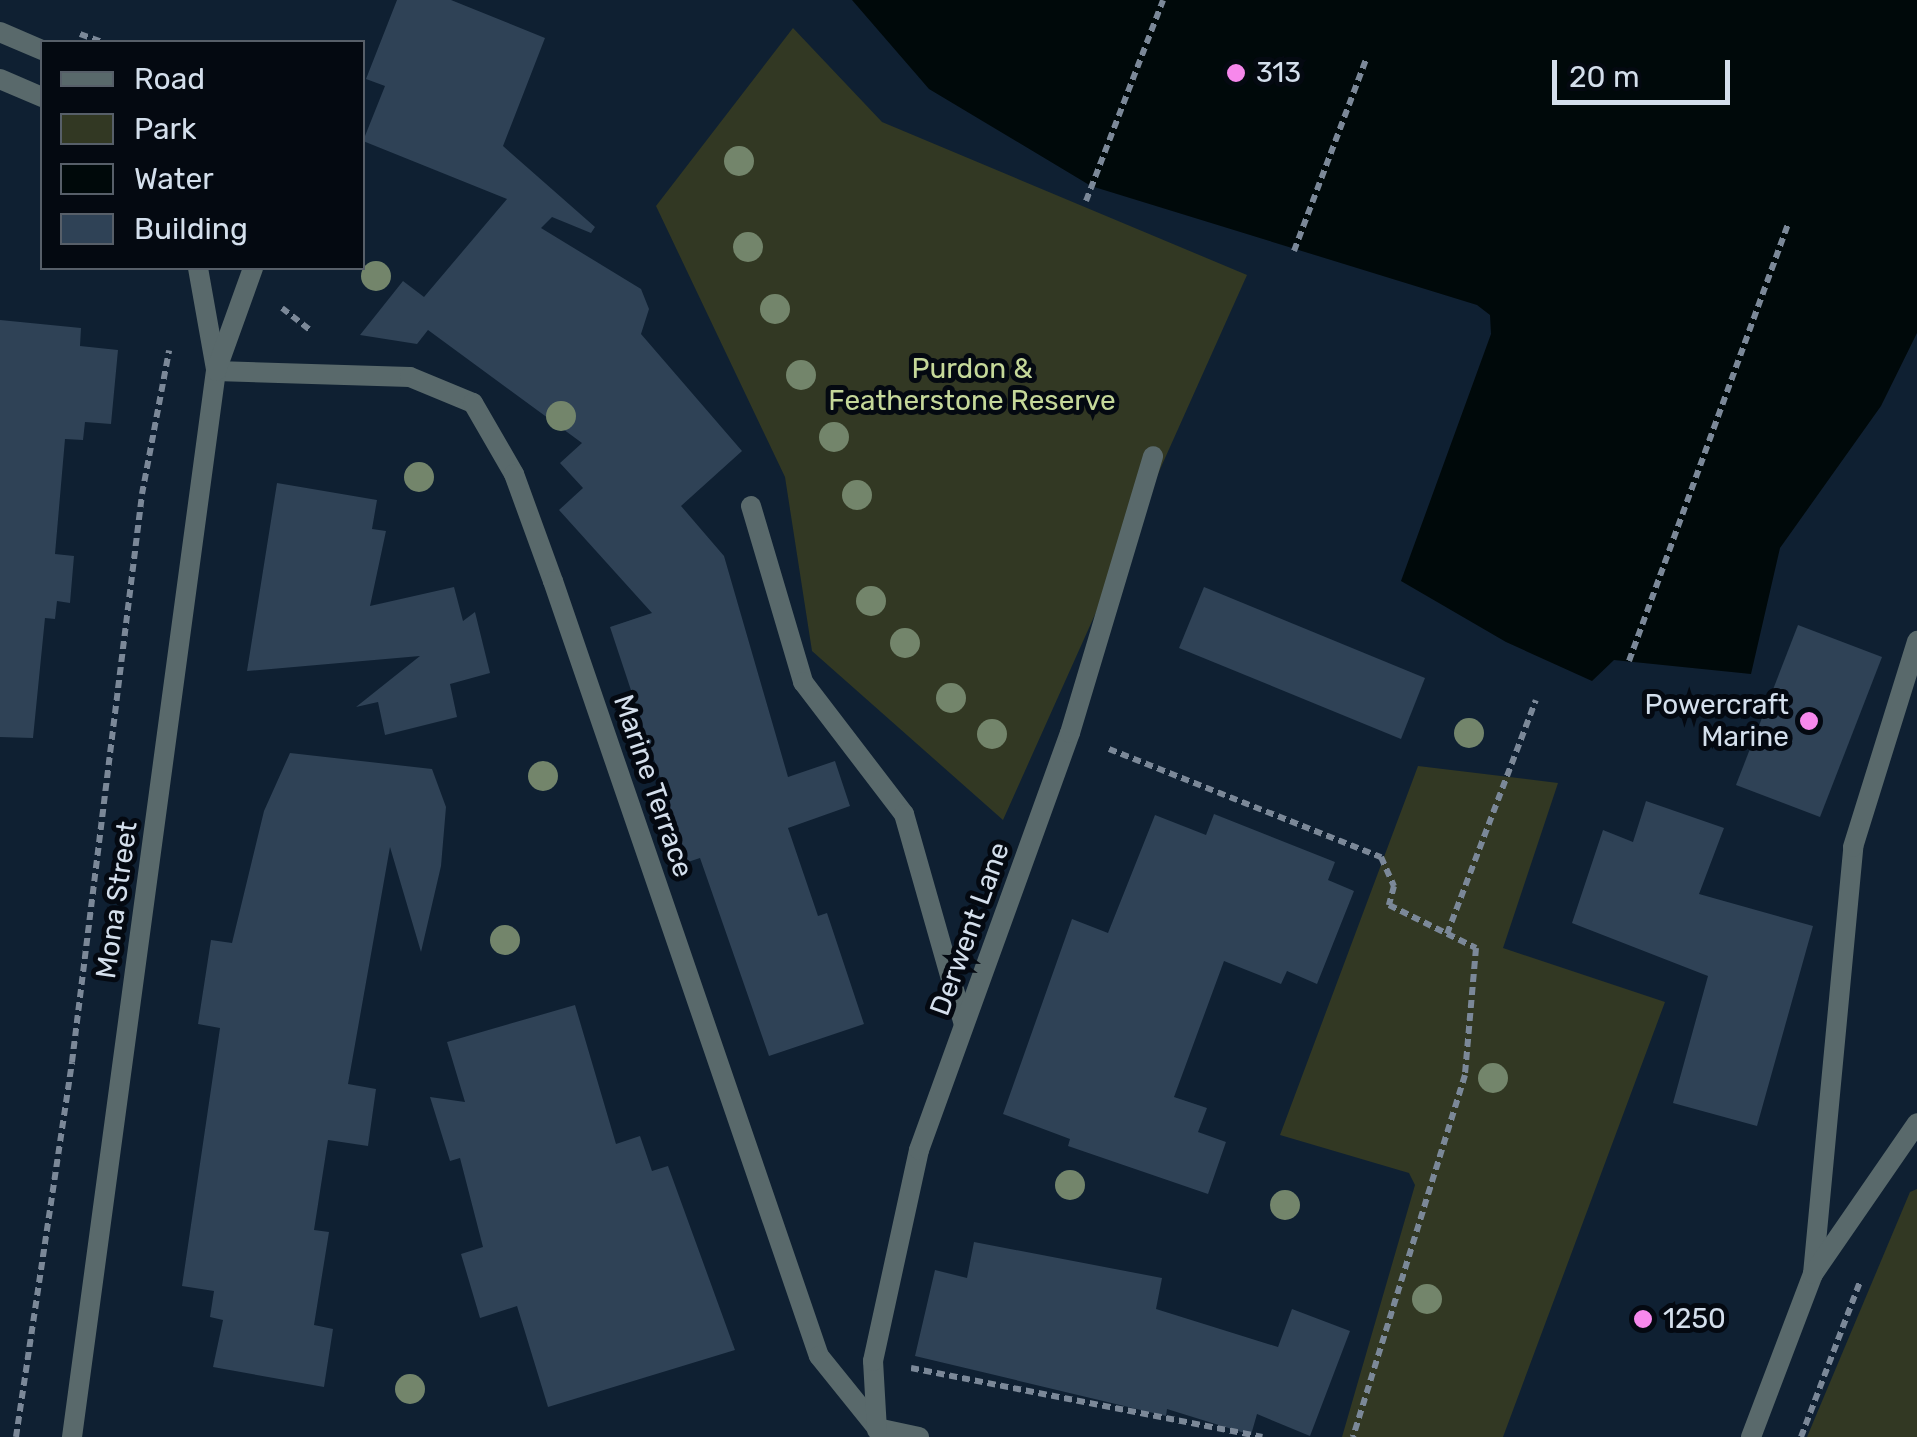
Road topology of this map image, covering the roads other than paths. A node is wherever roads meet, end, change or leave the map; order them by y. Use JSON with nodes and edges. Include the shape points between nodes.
{"nodes":[{"id":1,"x":0,"y":32,"type":"edge"},
{"id":2,"x":40,"y":49,"type":"edge"},
{"id":3,"x":0,"y":80,"type":"edge"},
{"id":4,"x":40,"y":96,"type":"edge"},
{"id":5,"x":198,"y":270,"type":"edge"},
{"id":6,"x":251,"y":270,"type":"edge"},
{"id":7,"x":216,"y":370,"type":"junction"},
{"id":8,"x":1153,"y":456,"type":"dead end"},
{"id":9,"x":751,"y":506,"type":"dead end"},
{"id":10,"x":1917,"y":641,"type":"edge"},
{"id":11,"x":964,"y":1024,"type":"junction"},
{"id":12,"x":1917,"y":1123,"type":"edge"},
{"id":13,"x":1813,"y":1274,"type":"junction"},
{"id":14,"x":876,"y":1432,"type":"edge"},
{"id":15,"x":72,"y":1437,"type":"edge"},
{"id":16,"x":919,"y":1437,"type":"edge"},
{"id":17,"x":1751,"y":1437,"type":"edge"}],
"edges":[{"from":1,"to":2,"type":"street"},
{"from":3,"to":4,"type":"street"},
{"from":5,"to":7,"type":"street"},
{"from":6,"to":7,"type":"street"},
{"from":7,"to":14,"type":"street","name":"Marine Terrace","via":[[410,377],[474,404],[514,474],[553,581],[819,1356]]},
{"from":7,"to":15,"type":"street","name":"Mona Street"},
{"from":8,"to":11,"type":"street","name":"Derwent Lane","via":[[1070,734]]},
{"from":9,"to":11,"type":"street","via":[[803,682],[904,814]]},
{"from":10,"to":13,"type":"street","via":[[1853,846]]},
{"from":11,"to":14,"type":"street","name":"Derwent Lane","via":[[919,1150],[875,1346]]},
{"from":12,"to":13,"type":"street"},
{"from":13,"to":17,"type":"street"},
{"from":14,"to":16,"type":"street"}]}
